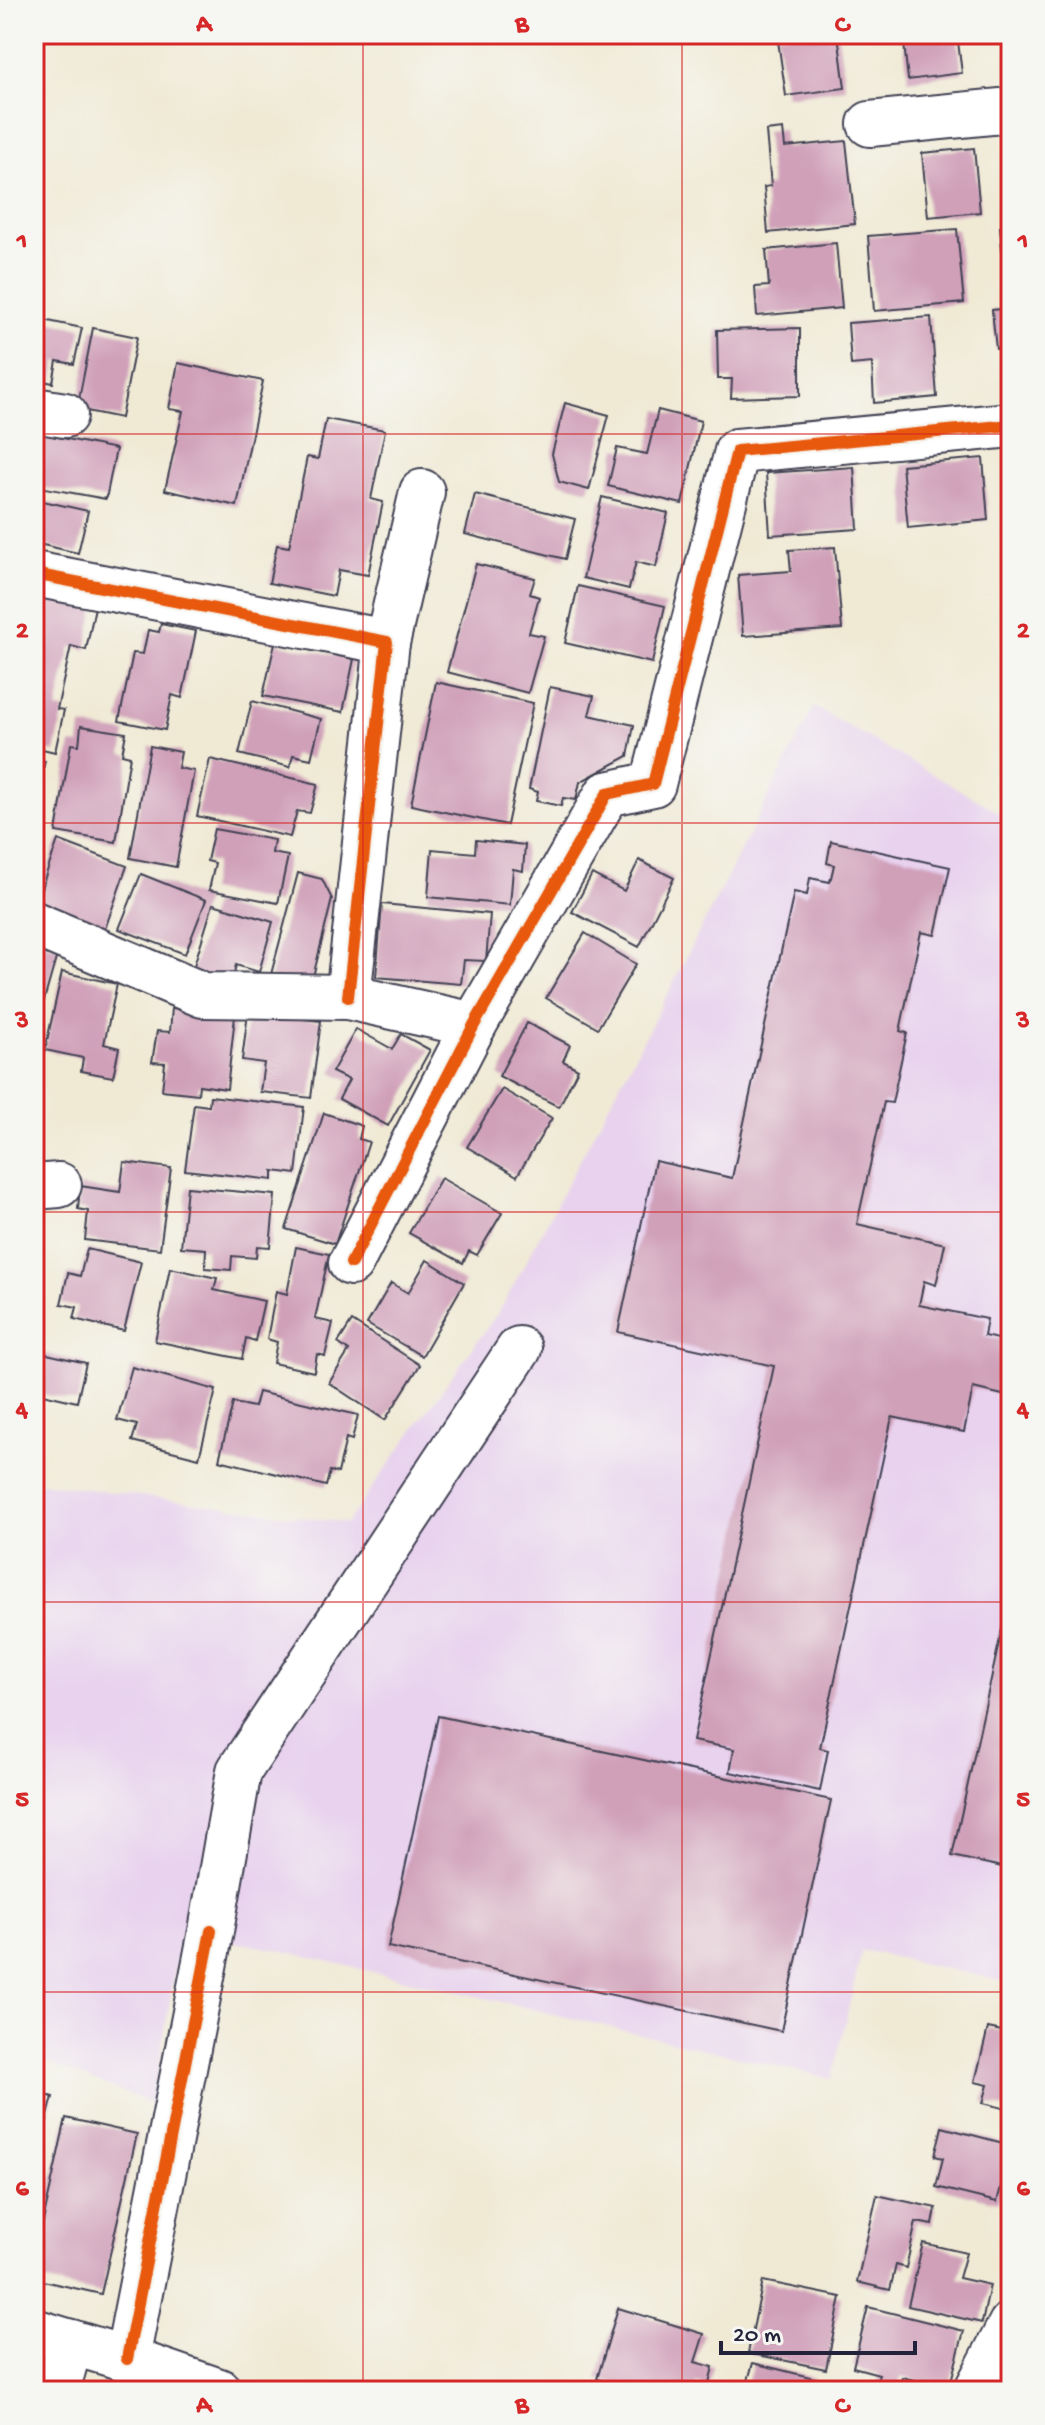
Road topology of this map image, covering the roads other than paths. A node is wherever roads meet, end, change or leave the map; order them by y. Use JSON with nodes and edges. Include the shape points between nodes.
{"nodes":[{"id":1,"x":1011,"y":110,"type":"edge"},
{"id":2,"x":870,"y":124,"type":"dead end"},
{"id":3,"x":1011,"y":425,"type":"edge"},
{"id":4,"x":422,"y":492,"type":"dead end"},
{"id":5,"x":34,"y":574,"type":"edge"},
{"id":6,"x":387,"y":643,"type":"junction"},
{"id":7,"x":34,"y":924,"type":"edge"},
{"id":8,"x":348,"y":997,"type":"junction"},
{"id":9,"x":474,"y":1025,"type":"junction"},
{"id":10,"x":351,"y":1263,"type":"dead end"},
{"id":11,"x":519,"y":1349,"type":"dead end"},
{"id":12,"x":1011,"y":2324,"type":"edge"},
{"id":13,"x":52,"y":2336,"type":"edge"},
{"id":14,"x":127,"y":2359,"type":"junction"},
{"id":15,"x":990,"y":2385,"type":"edge"},
{"id":16,"x":57,"y":2391,"type":"edge"},
{"id":17,"x":219,"y":2391,"type":"edge"}],
"edges":[{"from":1,"to":2,"type":"street"},
{"from":3,"to":9,"type":"street","via":[[737,451],[653,784],[607,794]]},
{"from":4,"to":6,"type":"street"},
{"from":5,"to":6,"type":"street"},
{"from":6,"to":8,"type":"street"},
{"from":7,"to":8,"type":"street","via":[[203,995]]},
{"from":8,"to":9,"type":"street"},
{"from":9,"to":10,"type":"street"},
{"from":11,"to":14,"type":"street","via":[[239,1771]]},
{"from":12,"to":15,"type":"street"},
{"from":13,"to":14,"type":"street"},
{"from":13,"to":16,"type":"street"},
{"from":14,"to":17,"type":"street"}]}
